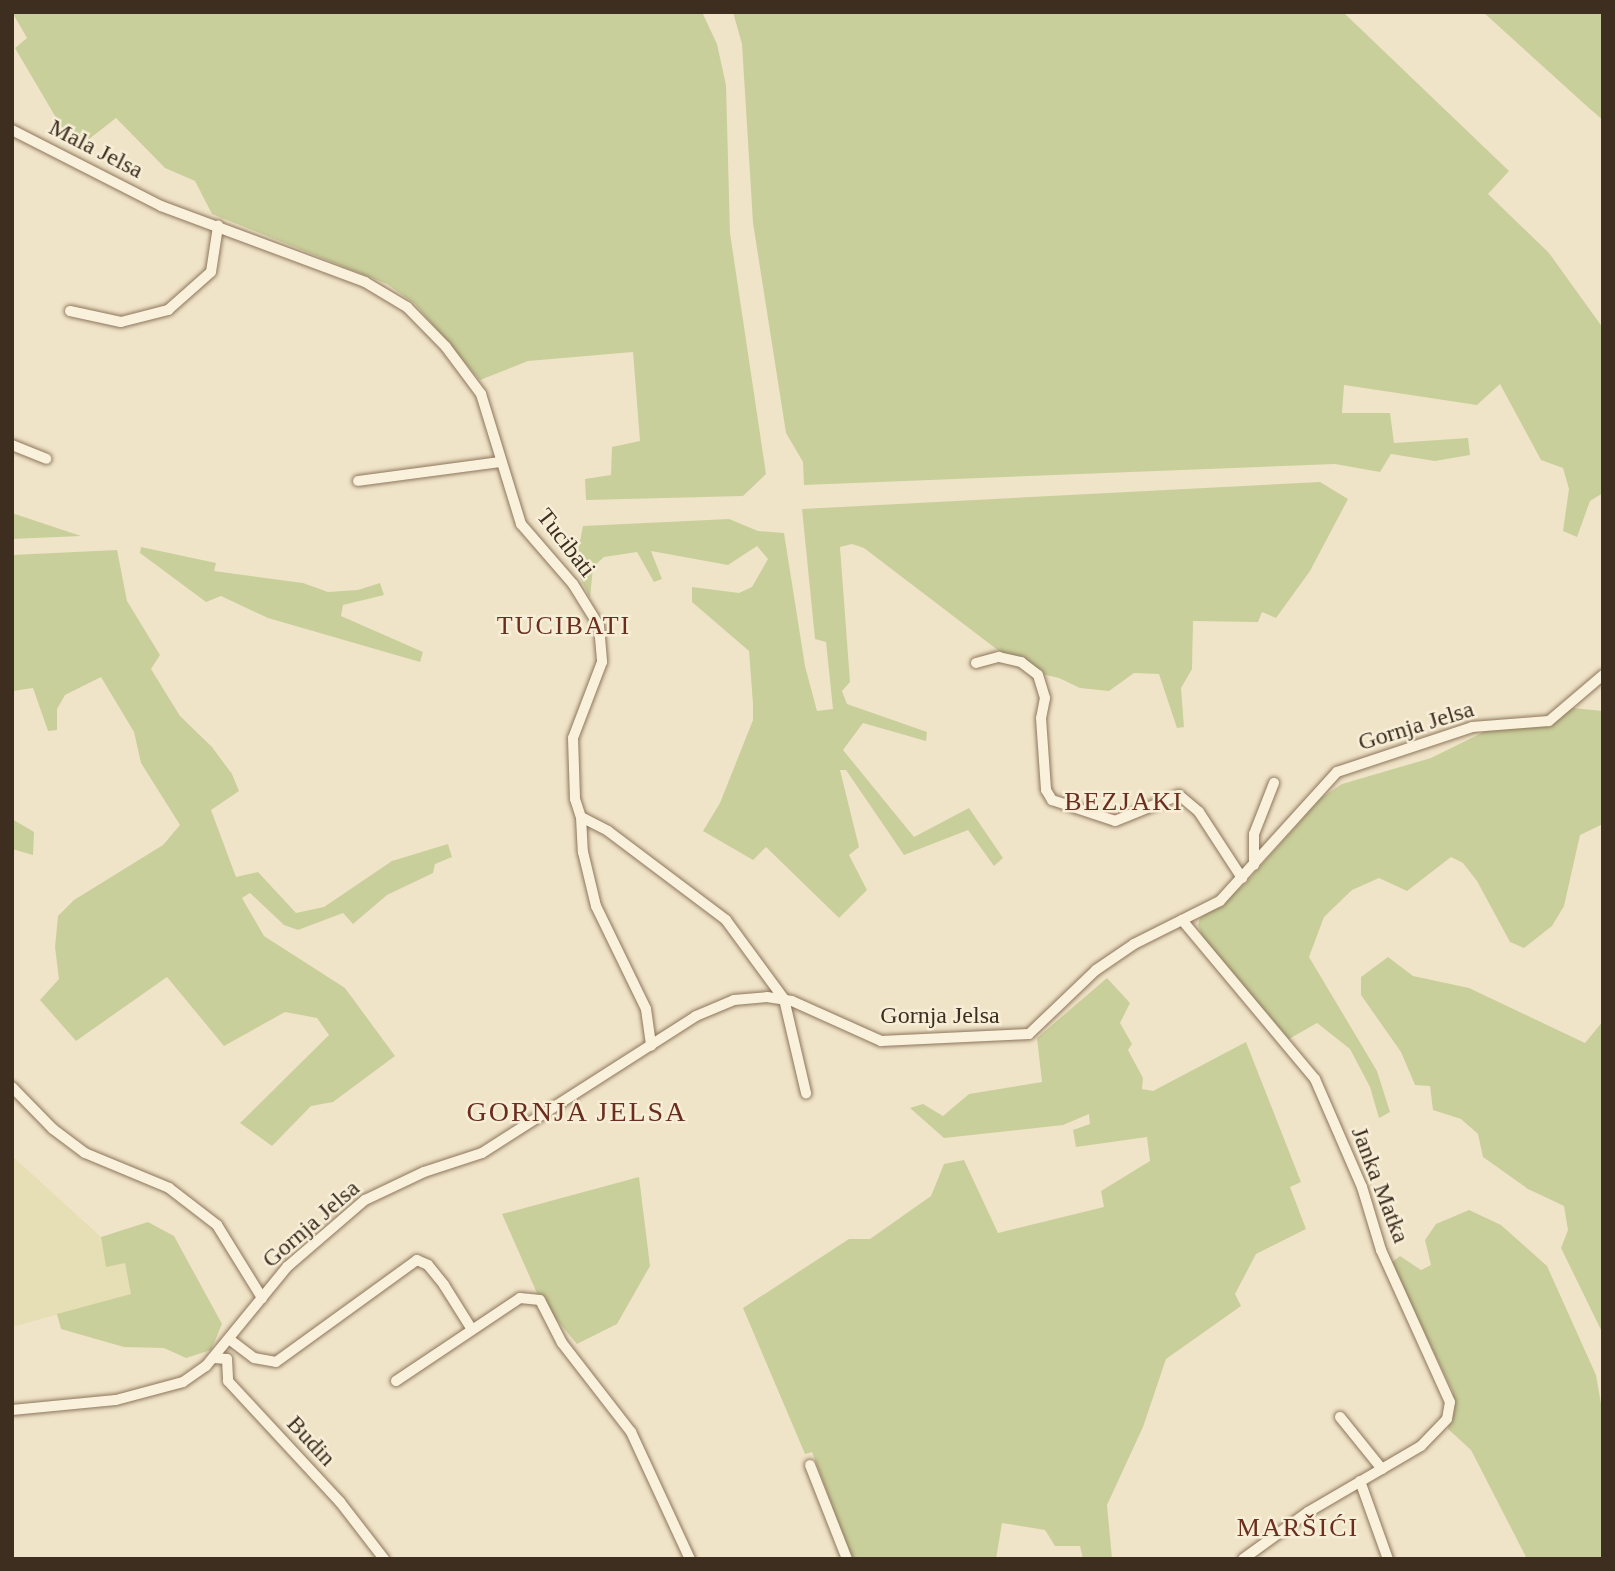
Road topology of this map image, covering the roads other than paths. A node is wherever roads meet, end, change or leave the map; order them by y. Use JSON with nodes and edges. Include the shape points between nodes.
{"nodes":[{"id":1,"x":12,"y":130,"type":"edge"},
{"id":2,"x":161,"y":206,"type":"joint"},
{"id":3,"x":218,"y":226,"type":"junction"},
{"id":4,"x":70,"y":311,"type":"dead end"},
{"id":5,"x":12,"y":446,"type":"edge"},
{"id":6,"x":46,"y":460,"type":"dead end"},
{"id":7,"x":500,"y":462,"type":"junction"},
{"id":8,"x":358,"y":481,"type":"dead end"},
{"id":9,"x":976,"y":663,"type":"dead end"},
{"id":10,"x":1603,"y":675,"type":"edge"},
{"id":11,"x":1274,"y":783,"type":"dead end"},
{"id":12,"x":580,"y":817,"type":"junction"},
{"id":13,"x":1254,"y":865,"type":"junction"},
{"id":14,"x":1242,"y":878,"type":"junction"},
{"id":15,"x":1182,"y":920,"type":"junction"},
{"id":16,"x":784,"y":999,"type":"junction"},
{"id":17,"x":650,"y":1046,"type":"junction"},
{"id":18,"x":12,"y":1087,"type":"edge"},
{"id":19,"x":806,"y":1093,"type":"dead end"},
{"id":20,"x":262,"y":1298,"type":"junction"},
{"id":21,"x":471,"y":1328,"type":"junction"},
{"id":22,"x":229,"y":1339,"type":"junction"},
{"id":23,"x":214,"y":1358,"type":"junction"},
{"id":24,"x":396,"y":1381,"type":"dead end"},
{"id":25,"x":12,"y":1410,"type":"edge"},
{"id":26,"x":1340,"y":1417,"type":"dead end"},
{"id":27,"x":810,"y":1465,"type":"dead end"},
{"id":28,"x":1382,"y":1469,"type":"junction"},
{"id":29,"x":1360,"y":1481,"type":"junction"},
{"id":30,"x":384,"y":1559,"type":"edge"},
{"id":31,"x":690,"y":1559,"type":"edge"},
{"id":32,"x":848,"y":1559,"type":"edge"},
{"id":33,"x":1243,"y":1559,"type":"edge"},
{"id":34,"x":1388,"y":1559,"type":"edge"}],
"edges":[{"from":1,"to":2,"type":"street","name":"Mala Jelsa"},
{"from":2,"to":3,"type":"street","name":"Tucibati"},
{"from":3,"to":4,"type":"street","via":[[211,272],[168,310],[121,322]]},
{"from":3,"to":7,"type":"street","name":"Tucibati","via":[[365,282],[407,307],[446,347],[481,394]]},
{"from":5,"to":6,"type":"street"},
{"from":7,"to":8,"type":"street"},
{"from":7,"to":12,"type":"street","name":"Tucibati","via":[[522,524],[573,584],[599,626],[602,662],[573,738]]},
{"from":9,"to":14,"type":"street","via":[[999,657],[1021,662],[1038,675],[1045,698],[1041,718],[1046,790],[1052,800],[1115,821],[1179,795],[1199,812]]},
{"from":10,"to":13,"type":"street","name":"Gornja Jelsa","via":[[1549,721],[1472,727],[1337,772]]},
{"from":11,"to":13,"type":"street","via":[[1254,834]]},
{"from":12,"to":16,"type":"street","via":[[608,831],[726,920]]},
{"from":12,"to":17,"type":"street","name":"Tucibati","via":[[596,906],[646,1009]]},
{"from":13,"to":14,"type":"street","name":"Gornja Jelsa"},
{"from":14,"to":15,"type":"street","name":"Gornja Jelsa","via":[[1220,901]]},
{"from":15,"to":16,"type":"street","name":"Gornja Jelsa","via":[[1096,970],[1029,1034],[881,1041]]},
{"from":15,"to":28,"type":"street","name":"Janka Matka","via":[[1315,1079],[1362,1187],[1381,1250],[1449,1393],[1447,1419]]},
{"from":16,"to":17,"type":"street","name":"Gornja Jelsa","via":[[733,1000],[696,1016]]},
{"from":16,"to":19,"type":"street"},
{"from":17,"to":20,"type":"street","name":"Gornja Jelsa","via":[[482,1153],[424,1172],[365,1200],[287,1267]]},
{"from":18,"to":20,"type":"street","via":[[53,1129],[85,1153],[169,1188],[217,1225]]},
{"from":20,"to":22,"type":"street","name":"Gornja Jelsa"},
{"from":21,"to":22,"type":"street","via":[[444,1285],[428,1265],[417,1260],[276,1362],[254,1359]]},
{"from":21,"to":24,"type":"street","via":[[458,1343]]},
{"from":21,"to":31,"type":"street","via":[[520,1298],[540,1300],[562,1343],[631,1432]]},
{"from":22,"to":23,"type":"street","name":"Gornja Jelsa"},
{"from":23,"to":25,"type":"street","name":"Gornja Jelsa","via":[[183,1382],[116,1401]]},
{"from":23,"to":30,"type":"street","name":"Budin","via":[[227,1359],[228,1381],[340,1502]]},
{"from":26,"to":28,"type":"street"},
{"from":27,"to":32,"type":"street"},
{"from":28,"to":29,"type":"street","name":"Janka Matka"},
{"from":29,"to":33,"type":"street","name":"Janka Matka"},
{"from":29,"to":34,"type":"street"}]}
